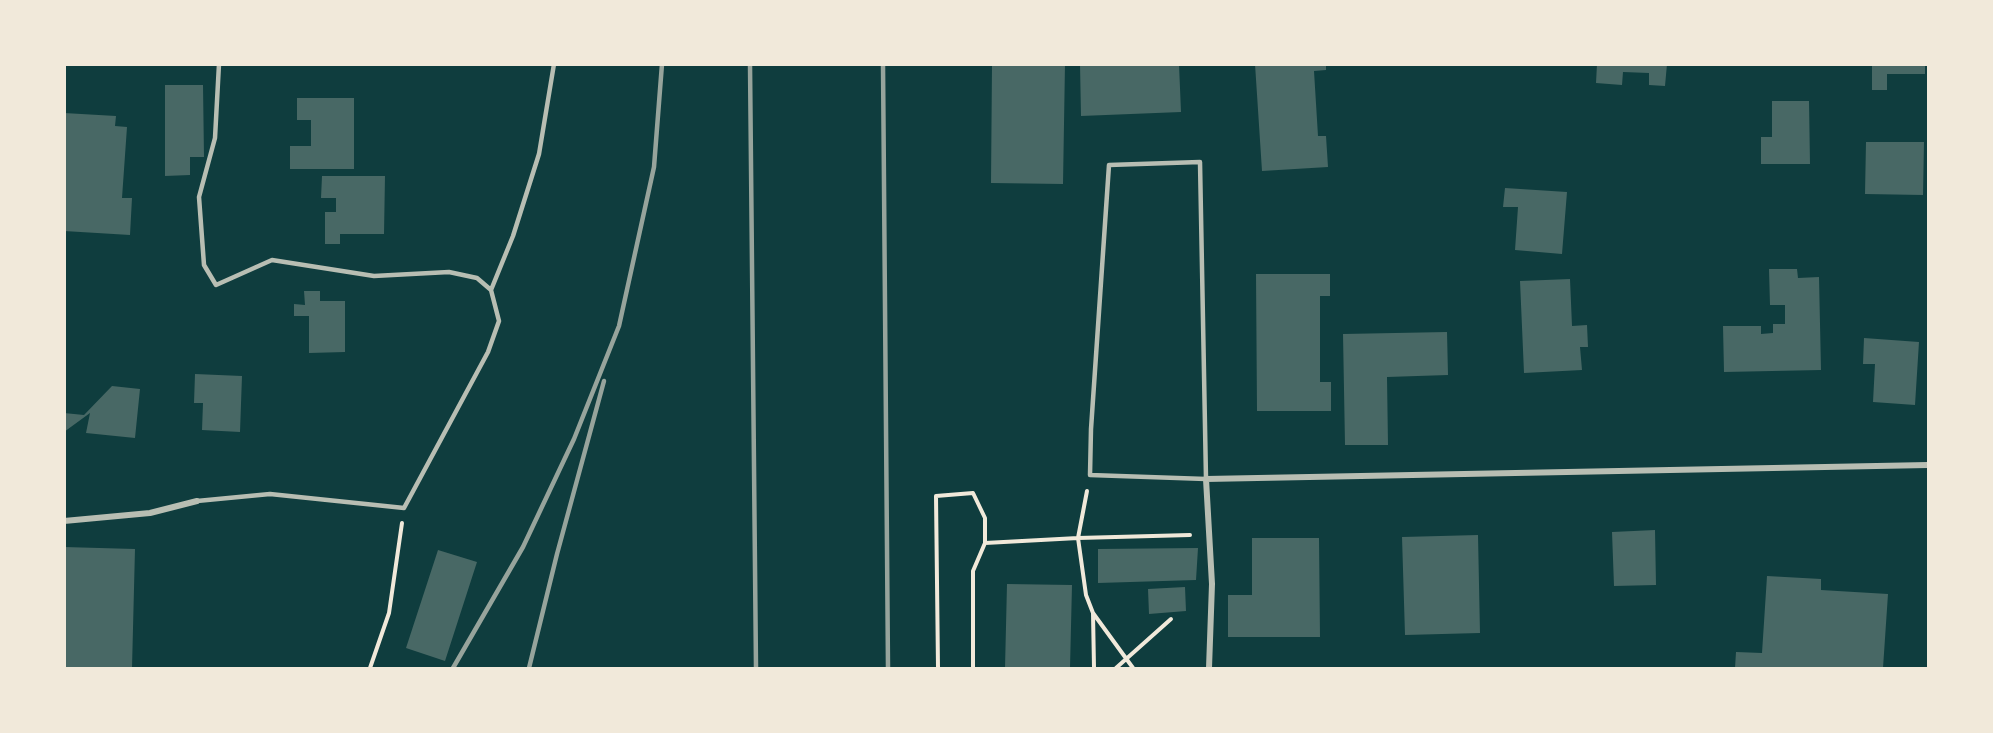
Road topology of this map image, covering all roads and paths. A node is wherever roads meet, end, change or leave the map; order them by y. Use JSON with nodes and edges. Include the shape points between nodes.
{"nodes":[{"id":1,"x":219,"y":64,"type":"edge"},
{"id":2,"x":554,"y":64,"type":"edge"},
{"id":3,"x":491,"y":290,"type":"junction"},
{"id":4,"x":1929,"y":465,"type":"edge"},
{"id":5,"x":1090,"y":475,"type":"junction"},
{"id":6,"x":1206,"y":479,"type":"junction"},
{"id":7,"x":197,"y":501,"type":"joint"},
{"id":8,"x":404,"y":508,"type":"junction"},
{"id":9,"x":64,"y":521,"type":"edge"},
{"id":10,"x":1209,"y":535,"type":"junction"},
{"id":11,"x":1078,"y":538,"type":"junction"},
{"id":12,"x":985,"y":543,"type":"junction"},
{"id":13,"x":1093,"y":613,"type":"junction"},
{"id":14,"x":1171,"y":618,"type":"dead end"},
{"id":15,"x":1127,"y":658,"type":"junction"},
{"id":16,"x":370,"y":669,"type":"edge"},
{"id":17,"x":938,"y":669,"type":"edge"},
{"id":18,"x":973,"y":669,"type":"edge"},
{"id":19,"x":1095,"y":669,"type":"edge"},
{"id":20,"x":1116,"y":669,"type":"edge"},
{"id":21,"x":1133,"y":669,"type":"edge"},
{"id":22,"x":1209,"y":669,"type":"edge"}],
"edges":[{"from":1,"to":3,"type":"lane","via":[[215,138],[199,197],[204,265],[216,285],[272,260],[374,276],[449,272],[477,278]]},
{"from":2,"to":3,"type":"lane","via":[[539,154]]},
{"from":3,"to":8,"type":"lane","via":[[499,321],[488,352]]},
{"from":4,"to":6,"type":"street"},
{"from":5,"to":6,"type":"lane"},
{"from":5,"to":6,"type":"lane","via":[[1109,165],[1200,162]]},
{"from":5,"to":11,"type":"path"},
{"from":6,"to":10,"type":"street"},
{"from":7,"to":8,"type":"lane","via":[[270,494]]},
{"from":7,"to":9,"type":"street","via":[[150,513]]},
{"from":8,"to":16,"type":"path","via":[[390,613]]},
{"from":10,"to":11,"type":"path"},
{"from":10,"to":22,"type":"street"},
{"from":11,"to":12,"type":"path"},
{"from":11,"to":13,"type":"path","via":[[1086,595]]},
{"from":12,"to":17,"type":"path","via":[[985,518],[973,493],[936,496]]},
{"from":12,"to":18,"type":"path","via":[[973,571]]},
{"from":13,"to":15,"type":"path"},
{"from":13,"to":19,"type":"path"},
{"from":14,"to":15,"type":"path"},
{"from":15,"to":20,"type":"path"},
{"from":15,"to":21,"type":"path"}]}
